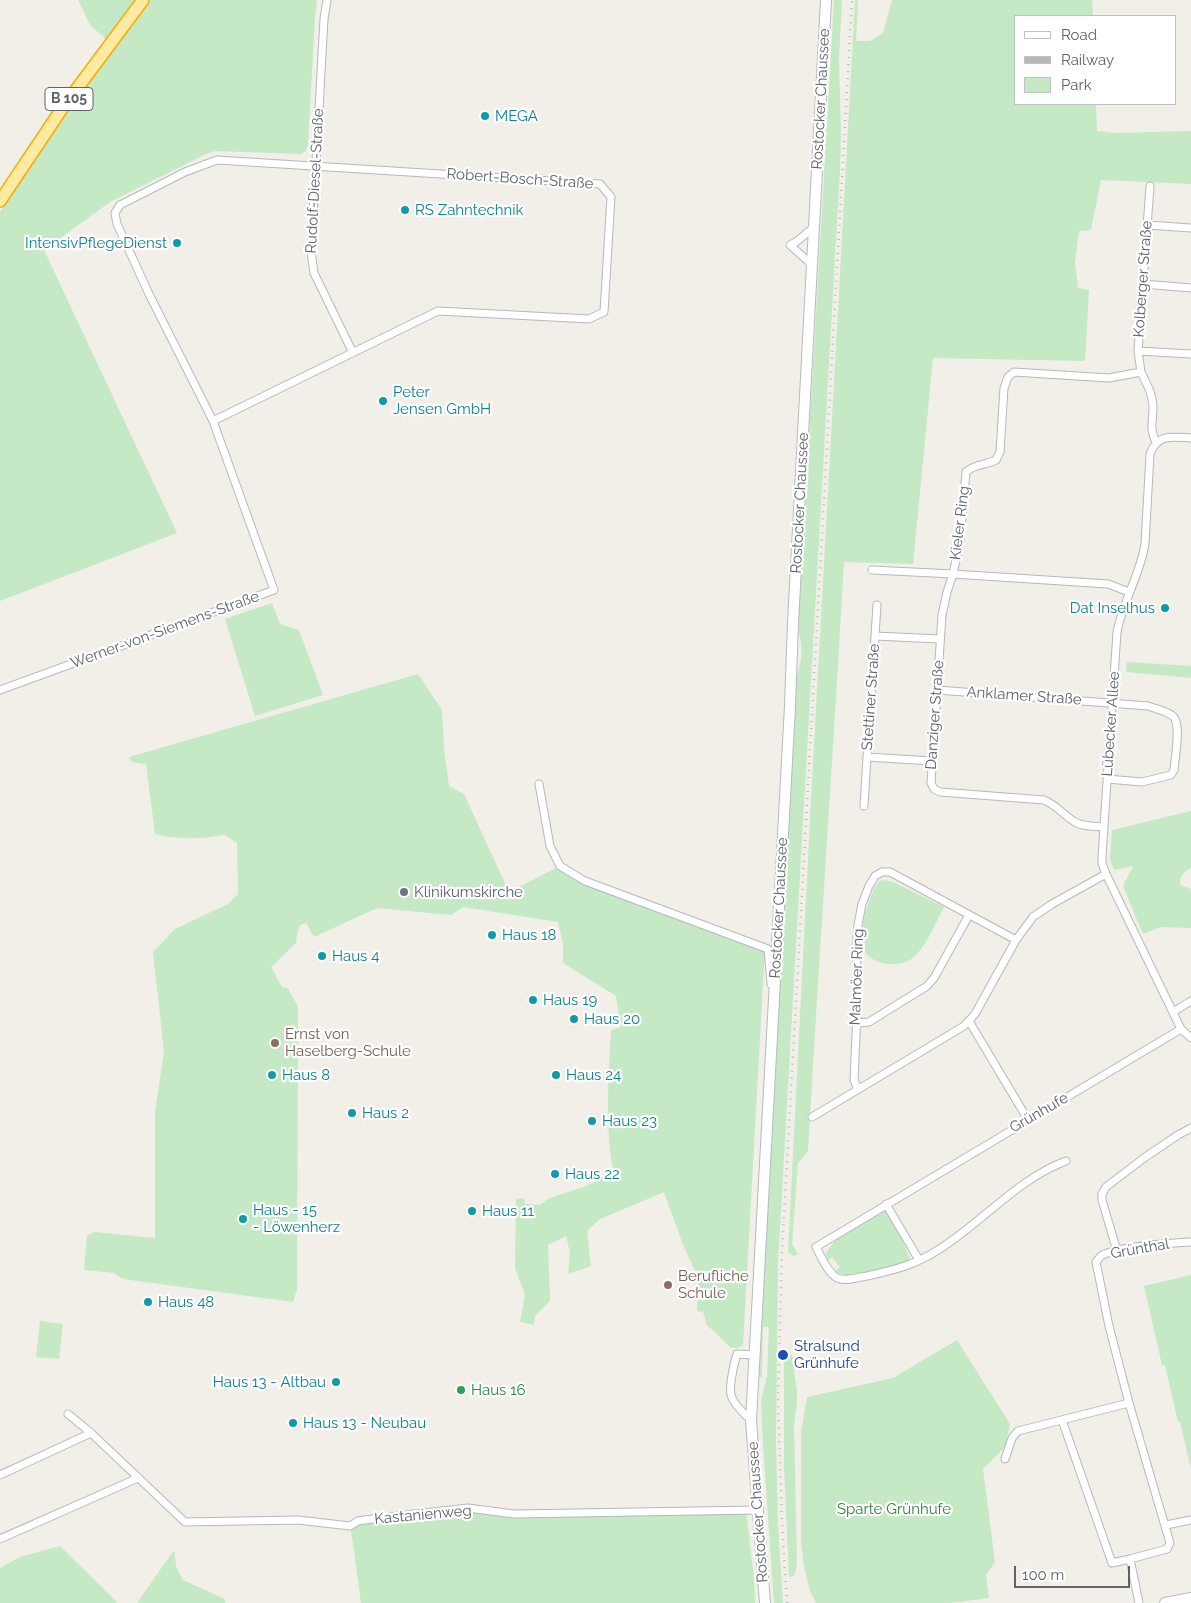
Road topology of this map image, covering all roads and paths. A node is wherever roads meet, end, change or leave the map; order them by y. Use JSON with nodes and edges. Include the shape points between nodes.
{"nodes":[{"id":1,"x":143,"y":0,"type":"edge"},
{"id":2,"x":326,"y":0,"type":"edge"},
{"id":3,"x":826,"y":0,"type":"edge"},
{"id":4,"x":315,"y":167,"type":"junction"},
{"id":5,"x":1150,"y":186,"type":"dead end"},
{"id":6,"x":0,"y":201,"type":"edge"},
{"id":7,"x":1147,"y":225,"type":"junction"},
{"id":8,"x":814,"y":228,"type":"junction"},
{"id":9,"x":1191,"y":228,"type":"edge"},
{"id":10,"x":811,"y":264,"type":"junction"},
{"id":11,"x":1143,"y":284,"type":"junction"},
{"id":12,"x":1191,"y":288,"type":"edge"},
{"id":13,"x":1138,"y":351,"type":"junction"},
{"id":14,"x":353,"y":353,"type":"junction"},
{"id":15,"x":1191,"y":354,"type":"edge"},
{"id":16,"x":1141,"y":372,"type":"junction"},
{"id":17,"x":213,"y":421,"type":"junction"},
{"id":18,"x":1191,"y":438,"type":"edge"},
{"id":19,"x":1156,"y":442,"type":"junction"},
{"id":20,"x":872,"y":570,"type":"dead end"},
{"id":21,"x":953,"y":574,"type":"junction"},
{"id":22,"x":1129,"y":592,"type":"junction"},
{"id":23,"x":877,"y":605,"type":"dead end"},
{"id":24,"x":875,"y":636,"type":"junction"},
{"id":25,"x":940,"y":639,"type":"junction"},
{"id":26,"x":0,"y":690,"type":"edge"},
{"id":27,"x":937,"y":690,"type":"junction"},
{"id":28,"x":1112,"y":703,"type":"junction"},
{"id":29,"x":867,"y":757,"type":"junction"},
{"id":30,"x":932,"y":761,"type":"junction"},
{"id":31,"x":1107,"y":779,"type":"junction"},
{"id":32,"x":539,"y":784,"type":"dead end"},
{"id":33,"x":864,"y":806,"type":"dead end"},
{"id":34,"x":1104,"y":827,"type":"junction"},
{"id":35,"x":1106,"y":874,"type":"junction"},
{"id":36,"x":970,"y":915,"type":"junction"},
{"id":37,"x":1016,"y":940,"type":"junction"},
{"id":38,"x":1191,"y":1001,"type":"edge"},
{"id":39,"x":773,"y":1007,"type":"junction"},
{"id":40,"x":1173,"y":1012,"type":"junction"},
{"id":41,"x":969,"y":1021,"type":"junction"},
{"id":42,"x":856,"y":1023,"type":"junction"},
{"id":43,"x":1181,"y":1029,"type":"junction"},
{"id":44,"x":1191,"y":1038,"type":"edge"},
{"id":45,"x":858,"y":1089,"type":"junction"},
{"id":46,"x":812,"y":1117,"type":"dead end"},
{"id":47,"x":1028,"y":1120,"type":"junction"},
{"id":48,"x":1191,"y":1128,"type":"edge"},
{"id":49,"x":1066,"y":1160,"type":"dead end"},
{"id":50,"x":886,"y":1204,"type":"junction"},
{"id":51,"x":1191,"y":1242,"type":"edge"},
{"id":52,"x":1117,"y":1251,"type":"junction"},
{"id":53,"x":919,"y":1260,"type":"junction"},
{"id":54,"x":754,"y":1355,"type":"junction"},
{"id":55,"x":1129,"y":1403,"type":"junction"},
{"id":56,"x":68,"y":1414,"type":"dead end"},
{"id":57,"x":751,"y":1420,"type":"junction"},
{"id":58,"x":1062,"y":1420,"type":"junction"},
{"id":59,"x":91,"y":1433,"type":"junction"},
{"id":60,"x":1005,"y":1459,"type":"dead end"},
{"id":61,"x":0,"y":1475,"type":"edge"},
{"id":62,"x":138,"y":1478,"type":"junction"},
{"id":63,"x":757,"y":1510,"type":"junction"},
{"id":64,"x":1191,"y":1520,"type":"edge"},
{"id":65,"x":1166,"y":1525,"type":"junction"},
{"id":66,"x":0,"y":1538,"type":"edge"},
{"id":67,"x":1130,"y":1559,"type":"junction"},
{"id":68,"x":1191,"y":1598,"type":"edge"},
{"id":69,"x":765,"y":1603,"type":"edge"},
{"id":70,"x":1139,"y":1603,"type":"edge"},
{"id":71,"x":1166,"y":1603,"type":"edge"}],
"edges":[{"from":1,"to":6,"type":"highway","number":"B 105","via":[[61,110]]},
{"from":2,"to":4,"type":"street","name":"Rudolf-Diesel-Straße"},
{"from":3,"to":8,"type":"main road","name":"Rostocker Chaussee"},
{"from":4,"to":14,"type":"street","name":"Rudolf-Diesel-Straße","via":[[311,251],[314,273]]},
{"from":4,"to":14,"type":"street","name":"Robert-Bosch-Straße","via":[[600,184],[611,197],[604,312],[589,319],[438,311]]},
{"from":4,"to":17,"type":"street","name":"Werner-von-Siemens-Straße","via":[[217,160],[168,180],[120,205],[115,213],[149,294]]},
{"from":5,"to":7,"type":"street","name":"Kolberger Straße"},
{"from":7,"to":9,"type":"street"},
{"from":7,"to":11,"type":"street","name":"Kolberger Straße"},
{"from":8,"to":10,"type":"main road","name":"Rostocker Chaussee"},
{"from":8,"to":10,"type":"street","via":[[790,245]]},
{"from":10,"to":39,"type":"main road","name":"Rostocker Chaussee"},
{"from":11,"to":12,"type":"street"},
{"from":11,"to":13,"type":"street","name":"Kolberger Straße"},
{"from":13,"to":15,"type":"street"},
{"from":13,"to":16,"type":"street","name":"Kolberger Straße"},
{"from":14,"to":17,"type":"street"},
{"from":16,"to":19,"type":"street","via":[[1152,398],[1151,433]]},
{"from":16,"to":21,"type":"street","name":"Kieler Ring","via":[[1109,378],[1014,372],[1008,378],[1004,388],[1000,452],[996,460],[974,466],[966,472],[960,541]]},
{"from":17,"to":26,"type":"street","name":"Werner-von-Siemens-Straße","via":[[274,590]]},
{"from":18,"to":19,"type":"street"},
{"from":19,"to":22,"type":"street","name":"Lübecker Allee","via":[[1150,454],[1143,557]]},
{"from":20,"to":21,"type":"street"},
{"from":21,"to":22,"type":"street","name":"Kieler Ring","via":[[1108,584]]},
{"from":21,"to":25,"type":"street","name":"Danziger Straße","via":[[944,603]]},
{"from":22,"to":28,"type":"street","name":"Lübecker Allee","via":[[1117,632]]},
{"from":23,"to":24,"type":"street"},
{"from":24,"to":25,"type":"street","name":"Stettiner Straße"},
{"from":24,"to":29,"type":"street","name":"Stettiner Straße"},
{"from":25,"to":27,"type":"street","name":"Danziger Straße"},
{"from":27,"to":28,"type":"street","name":"Anklamer Straße"},
{"from":27,"to":30,"type":"street","name":"Danziger Straße"},
{"from":28,"to":31,"type":"street","name":"Lübecker Allee"},
{"from":28,"to":31,"type":"street","name":"Anklamer Straße","via":[[1161,710],[1173,716],[1178,725],[1171,775],[1142,782]]},
{"from":29,"to":30,"type":"street","name":"Stettiner Straße"},
{"from":29,"to":33,"type":"street"},
{"from":30,"to":34,"type":"street","name":"Danziger Straße","via":[[931,782],[940,792],[1036,798],[1051,802],[1075,822]]},
{"from":31,"to":34,"type":"street","name":"Lübecker Allee"},
{"from":32,"to":39,"type":"street","name":"Rostocker Chaussee","via":[[550,846],[560,866],[585,881],[768,949]]},
{"from":34,"to":35,"type":"street","name":"Lübecker Allee","via":[[1102,864]]},
{"from":35,"to":37,"type":"street","via":[[1039,911]]},
{"from":35,"to":40,"type":"street","name":"Lübecker Allee"},
{"from":36,"to":37,"type":"street","name":"Malmöer Ring"},
{"from":36,"to":42,"type":"street","via":[[927,986],[869,1022]]},
{"from":36,"to":42,"type":"street","name":"Malmöer Ring","via":[[890,872],[875,876],[862,904],[858,925]]},
{"from":37,"to":41,"type":"street"},
{"from":38,"to":40,"type":"street"},
{"from":39,"to":54,"type":"main road","name":"Rostocker Chaussee"},
{"from":40,"to":43,"type":"street","name":"Lübecker Allee"},
{"from":41,"to":45,"type":"street"},
{"from":41,"to":47,"type":"street"},
{"from":42,"to":45,"type":"street","name":"Malmöer Ring","via":[[854,1080]]},
{"from":43,"to":44,"type":"street"},
{"from":43,"to":47,"type":"street","name":"Grünhufe"},
{"from":45,"to":46,"type":"street"},
{"from":47,"to":50,"type":"street","name":"Grünhufe"},
{"from":48,"to":52,"type":"street","via":[[1106,1187],[1102,1200]]},
{"from":49,"to":53,"type":"street","name":"Grünhufe","via":[[1000,1202],[939,1250]]},
{"from":50,"to":53,"type":"street"},
{"from":50,"to":53,"type":"street","name":"Grünhufe","via":[[816,1247],[832,1274],[839,1279],[898,1270]]},
{"from":51,"to":52,"type":"street","name":"Grünthal"},
{"from":52,"to":55,"type":"street","name":"Grünthal","via":[[1100,1256],[1096,1267]]},
{"from":54,"to":57,"type":"main road","name":"Rostocker Chaussee"},
{"from":54,"to":57,"type":"street","name":"Rostocker Chaussee","via":[[737,1354],[731,1395]]},
{"from":55,"to":58,"type":"street"},
{"from":55,"to":65,"type":"street"},
{"from":56,"to":59,"type":"street","name":"Kastanienweg"},
{"from":57,"to":63,"type":"main road","name":"Rostocker Chaussee"},
{"from":58,"to":60,"type":"street","via":[[1018,1431]]},
{"from":58,"to":67,"type":"street","via":[[1112,1563]]},
{"from":59,"to":61,"type":"street"},
{"from":59,"to":62,"type":"street","name":"Kastanienweg"},
{"from":62,"to":63,"type":"street","name":"Kastanienweg","via":[[185,1522],[298,1520],[350,1526],[372,1518],[468,1508],[514,1514]]},
{"from":62,"to":66,"type":"street"},
{"from":63,"to":69,"type":"main road","name":"Rostocker Chaussee"},
{"from":64,"to":65,"type":"street"},
{"from":65,"to":67,"type":"street","via":[[1170,1543],[1167,1549]]},
{"from":67,"to":70,"type":"street"},
{"from":68,"to":71,"type":"main road"}]}
